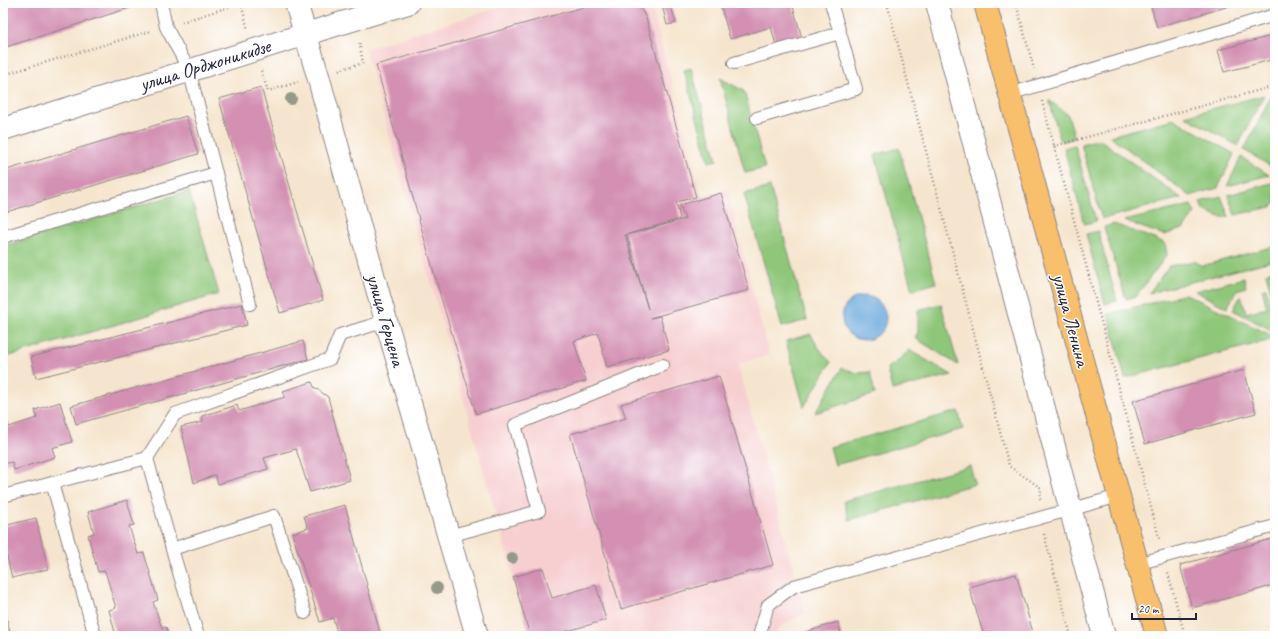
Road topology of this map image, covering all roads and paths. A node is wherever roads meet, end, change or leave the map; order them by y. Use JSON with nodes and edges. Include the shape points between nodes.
{"nodes":[{"id":1,"x":161,"y":3,"type":"edge"},
{"id":2,"x":241,"y":3,"type":"edge"},
{"id":3,"x":296,"y":3,"type":"edge"},
{"id":4,"x":408,"y":3,"type":"edge"},
{"id":5,"x":831,"y":3,"type":"edge"},
{"id":6,"x":888,"y":3,"type":"edge"},
{"id":7,"x":937,"y":3,"type":"edge"},
{"id":8,"x":985,"y":3,"type":"edge"},
{"id":9,"x":1016,"y":3,"type":"edge"},
{"id":10,"x":1275,"y":15,"type":"edge"},
{"id":11,"x":166,"y":27,"type":"junction"},
{"id":12,"x":840,"y":33,"type":"junction"},
{"id":13,"x":306,"y":34,"type":"junction"},
{"id":14,"x":734,"y":63,"type":"dead end"},
{"id":15,"x":189,"y":70,"type":"junction"},
{"id":16,"x":3,"y":75,"type":"edge"},
{"id":17,"x":1038,"y":85,"type":"junction"},
{"id":18,"x":1275,"y":86,"type":"edge"},
{"id":19,"x":1009,"y":94,"type":"junction"},
{"id":20,"x":757,"y":118,"type":"dead end"},
{"id":21,"x":3,"y":129,"type":"edge"},
{"id":22,"x":1054,"y":146,"type":"junction"},
{"id":23,"x":216,"y":173,"type":"junction"},
{"id":24,"x":3,"y":237,"type":"edge"},
{"id":25,"x":250,"y":304,"type":"dead end"},
{"id":26,"x":386,"y":321,"type":"junction"},
{"id":27,"x":663,"y":365,"type":"dead end"},
{"id":28,"x":148,"y":458,"type":"junction"},
{"id":29,"x":52,"y":483,"type":"junction"},
{"id":30,"x":3,"y":496,"type":"edge"},
{"id":31,"x":1118,"y":496,"type":"junction"},
{"id":32,"x":1070,"y":509,"type":"junction"},
{"id":33,"x":1040,"y":518,"type":"junction"},
{"id":34,"x":1275,"y":526,"type":"edge"},
{"id":35,"x":449,"y":536,"type":"junction"},
{"id":36,"x":172,"y":549,"type":"junction"},
{"id":37,"x":1164,"y":556,"type":"junction"},
{"id":38,"x":1137,"y":564,"type":"junction"},
{"id":39,"x":305,"y":614,"type":"dead end"},
{"id":40,"x":95,"y":636,"type":"edge"},
{"id":41,"x":198,"y":636,"type":"edge"},
{"id":42,"x":477,"y":636,"type":"edge"},
{"id":43,"x":759,"y":636,"type":"edge"},
{"id":44,"x":1071,"y":636,"type":"edge"},
{"id":45,"x":1104,"y":636,"type":"edge"},
{"id":46,"x":1157,"y":636,"type":"edge"},
{"id":47,"x":1185,"y":636,"type":"edge"}],
"edges":[{"from":1,"to":11,"type":"lane"},
{"from":2,"to":11,"type":"path"},
{"from":3,"to":13,"type":"street","name":"улица Герцена"},
{"from":4,"to":13,"type":"street","name":"улица Орджоникидзе"},
{"from":5,"to":12,"type":"lane"},
{"from":6,"to":33,"type":"path","via":[[1008,466],[1041,488],[1038,513]]},
{"from":7,"to":32,"type":"street"},
{"from":8,"to":19,"type":"main road","name":"улица Ленина"},
{"from":9,"to":17,"type":"path"},
{"from":10,"to":17,"type":"lane"},
{"from":11,"to":15,"type":"lane"},
{"from":11,"to":16,"type":"path"},
{"from":12,"to":14,"type":"lane"},
{"from":12,"to":20,"type":"lane","via":[[856,89]]},
{"from":13,"to":15,"type":"street","name":"улица Орджоникидзе"},
{"from":13,"to":26,"type":"street","name":"улица Герцена"},
{"from":15,"to":21,"type":"street","name":"улица Орджоникидзе"},
{"from":15,"to":23,"type":"lane"},
{"from":17,"to":19,"type":"lane"},
{"from":17,"to":22,"type":"path"},
{"from":18,"to":22,"type":"path"},
{"from":19,"to":31,"type":"main road","name":"улица Ленина"},
{"from":22,"to":37,"type":"path"},
{"from":23,"to":24,"type":"lane"},
{"from":23,"to":25,"type":"lane"},
{"from":26,"to":28,"type":"lane","via":[[340,335],[330,359],[175,414]]},
{"from":26,"to":35,"type":"street","name":"улица Герцена"},
{"from":27,"to":35,"type":"lane","via":[[515,425],[539,511]]},
{"from":28,"to":29,"type":"lane"},
{"from":28,"to":36,"type":"lane"},
{"from":29,"to":30,"type":"lane"},
{"from":29,"to":40,"type":"lane"},
{"from":31,"to":32,"type":"lane"},
{"from":31,"to":38,"type":"main road","name":"улица Ленина"},
{"from":32,"to":33,"type":"lane"},
{"from":32,"to":45,"type":"street"},
{"from":33,"to":43,"type":"lane","via":[[794,586],[768,605]]},
{"from":33,"to":44,"type":"path"},
{"from":34,"to":37,"type":"lane"},
{"from":35,"to":42,"type":"street","name":"улица Герцена"},
{"from":36,"to":39,"type":"lane","via":[[274,516]]},
{"from":36,"to":41,"type":"lane"},
{"from":37,"to":38,"type":"lane"},
{"from":37,"to":47,"type":"path"},
{"from":38,"to":46,"type":"main road","name":"улица Ленина"}]}
